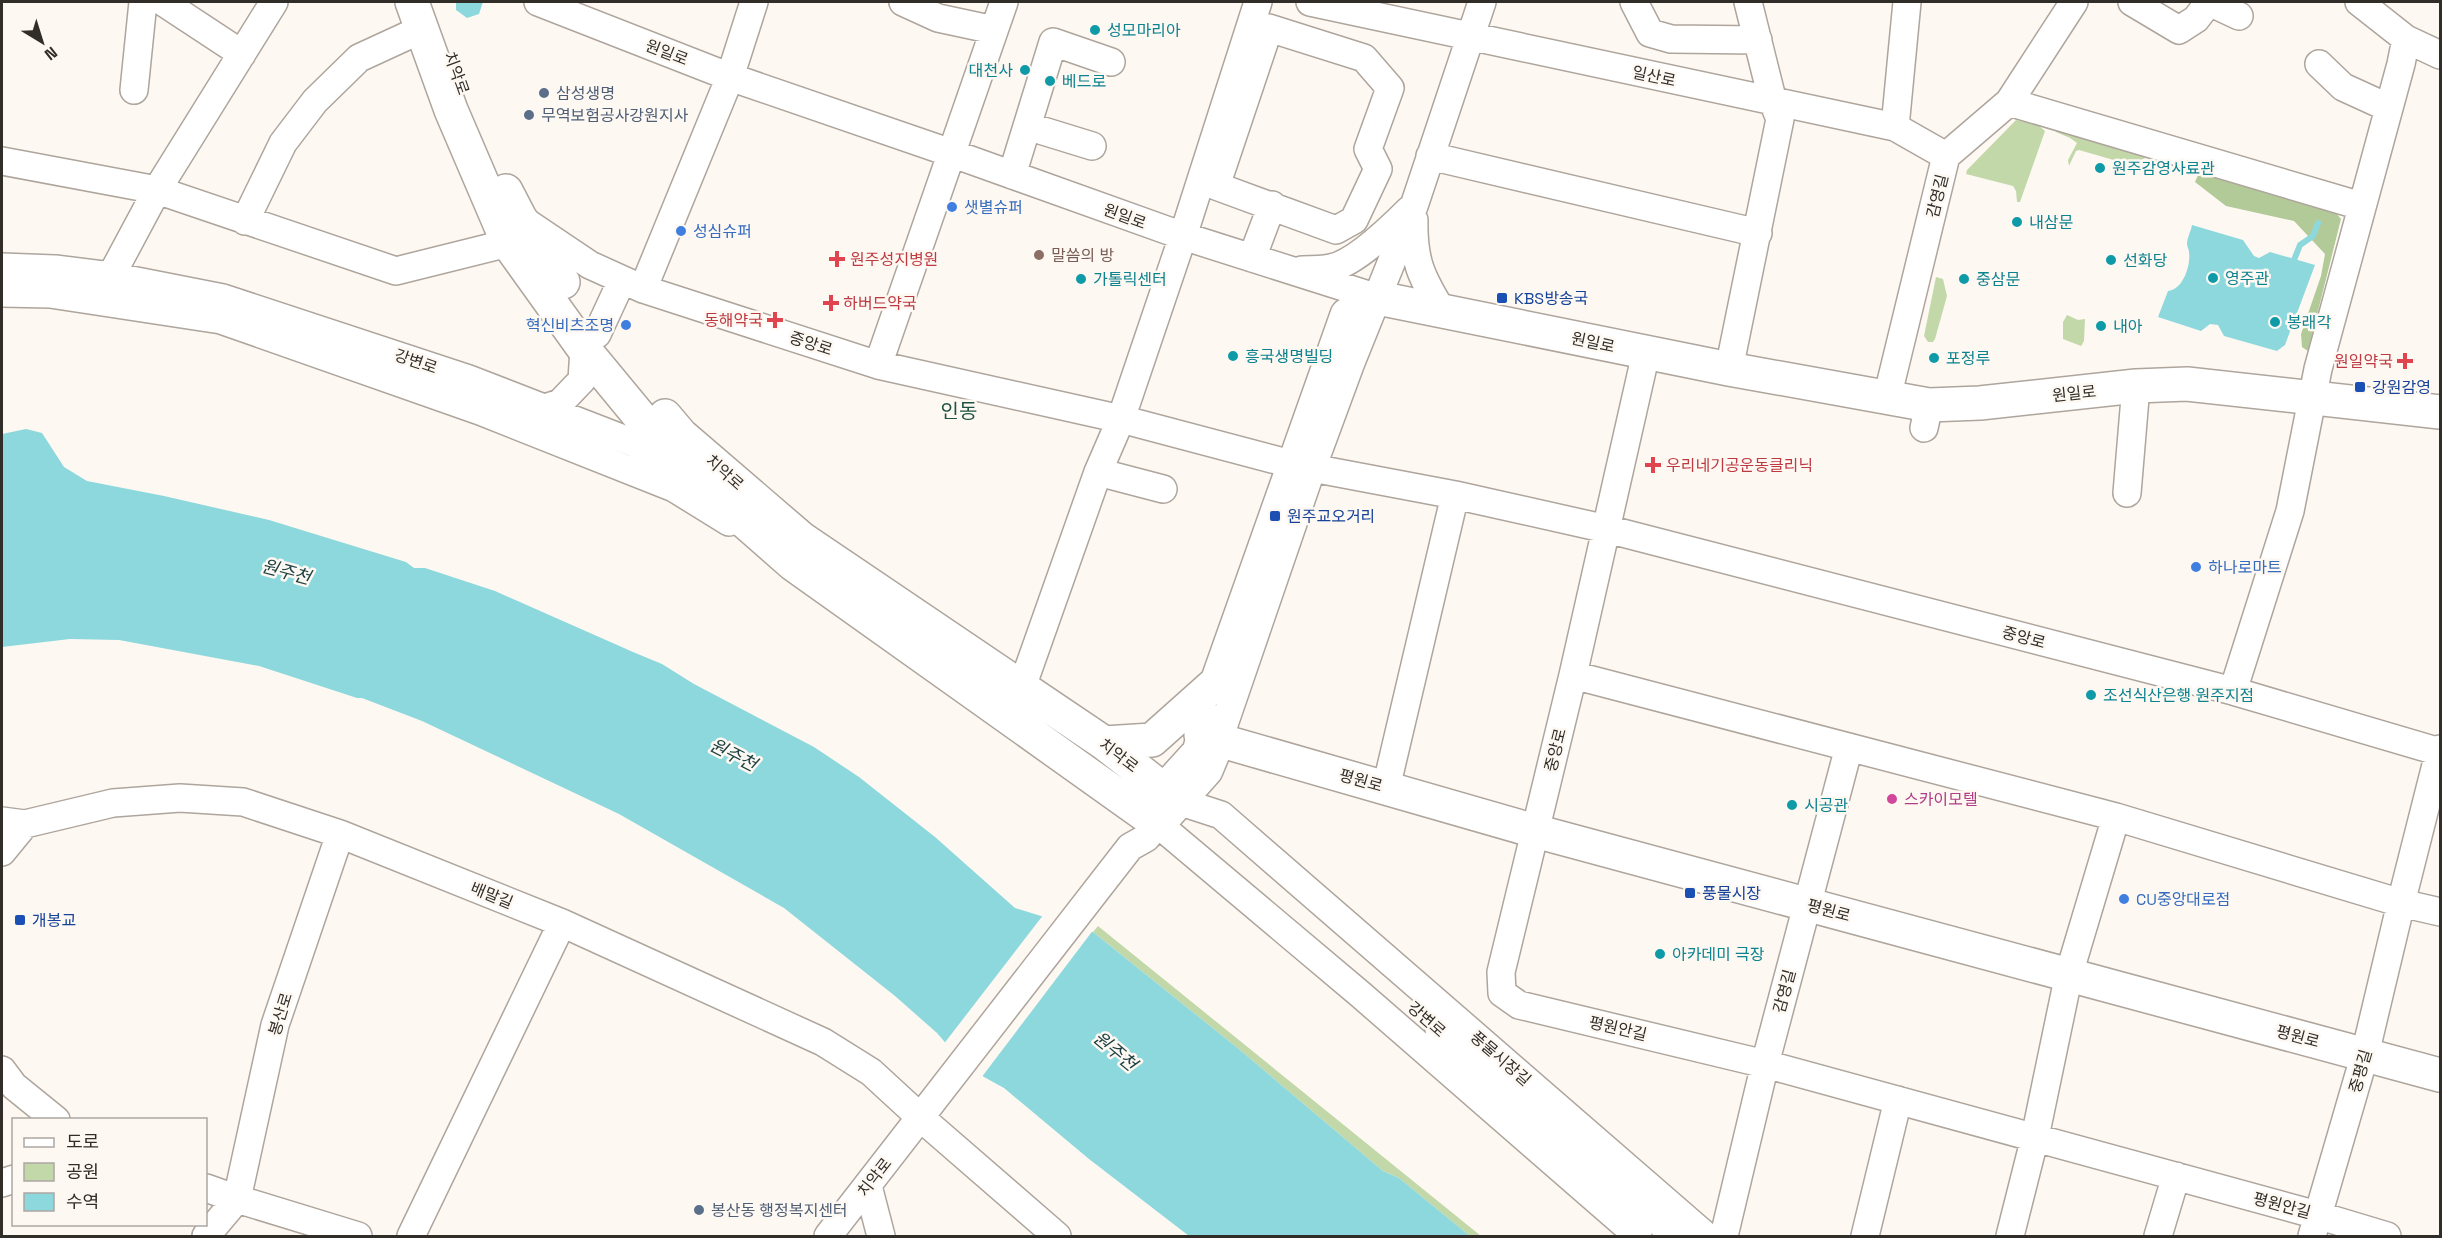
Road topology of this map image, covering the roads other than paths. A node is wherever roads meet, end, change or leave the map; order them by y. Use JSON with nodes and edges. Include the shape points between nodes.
{"nodes":[{"id":1,"x":143,"y":2,"type":"edge"},
{"id":2,"x":163,"y":2,"type":"edge"},
{"id":3,"x":274,"y":2,"type":"edge"},
{"id":4,"x":538,"y":2,"type":"edge"},
{"id":5,"x":754,"y":2,"type":"edge"},
{"id":6,"x":903,"y":2,"type":"edge"},
{"id":7,"x":1004,"y":2,"type":"edge"},
{"id":8,"x":1258,"y":2,"type":"edge"},
{"id":9,"x":1310,"y":2,"type":"edge"},
{"id":10,"x":1482,"y":2,"type":"edge"},
{"id":11,"x":1634,"y":2,"type":"edge"},
{"id":12,"x":1748,"y":2,"type":"edge"},
{"id":13,"x":1907,"y":2,"type":"edge"},
{"id":14,"x":2074,"y":2,"type":"edge"},
{"id":15,"x":2132,"y":2,"type":"edge"},
{"id":16,"x":2359,"y":2,"type":"edge"},
{"id":17,"x":566,"y":7,"type":"edge"},
{"id":18,"x":424,"y":11,"type":"edge"},
{"id":19,"x":2239,"y":16,"type":"dead end"},
{"id":20,"x":994,"y":30,"type":"junction"},
{"id":21,"x":1472,"y":36,"type":"junction"},
{"id":22,"x":2406,"y":39,"type":"junction"},
{"id":23,"x":1758,"y":40,"type":"junction"},
{"id":24,"x":242,"y":54,"type":"junction"},
{"id":25,"x":2440,"y":55,"type":"edge"},
{"id":26,"x":1111,"y":62,"type":"dead end"},
{"id":27,"x":2319,"y":64,"type":"dead end"},
{"id":28,"x":730,"y":77,"type":"junction"},
{"id":29,"x":134,"y":90,"type":"dead end"},
{"id":30,"x":1773,"y":102,"type":"junction"},
{"id":31,"x":2009,"y":102,"type":"junction"},
{"id":32,"x":2388,"y":108,"type":"junction"},
{"id":33,"x":1027,"y":126,"type":"junction"},
{"id":34,"x":1895,"y":127,"type":"junction"},
{"id":35,"x":1092,"y":146,"type":"dead end"},
{"id":36,"x":951,"y":153,"type":"junction"},
{"id":37,"x":1430,"y":156,"type":"junction"},
{"id":38,"x":1946,"y":156,"type":"junction"},
{"id":39,"x":2,"y":161,"type":"edge"},
{"id":40,"x":1012,"y":175,"type":"junction"},
{"id":41,"x":157,"y":189,"type":"junction"},
{"id":42,"x":1272,"y":206,"type":"junction"},
{"id":43,"x":1414,"y":206,"type":"junction"},
{"id":44,"x":2361,"y":206,"type":"junction"},
{"id":45,"x":245,"y":221,"type":"junction"},
{"id":46,"x":514,"y":231,"type":"junction"},
{"id":47,"x":1758,"y":233,"type":"junction"},
{"id":48,"x":1183,"y":236,"type":"junction"},
{"id":49,"x":1252,"y":258,"type":"junction"},
{"id":50,"x":2,"y":267,"type":"edge"},
{"id":51,"x":1290,"y":271,"type":"junction"},
{"id":52,"x":111,"y":276,"type":"junction"},
{"id":53,"x":632,"y":284,"type":"junction"},
{"id":54,"x":2,"y":293,"type":"edge"},
{"id":55,"x":1378,"y":298,"type":"junction"},
{"id":56,"x":1442,"y":311,"type":"junction"},
{"id":57,"x":591,"y":341,"type":"junction"},
{"id":58,"x":1646,"y":353,"type":"junction"},
{"id":59,"x":878,"y":364,"type":"junction"},
{"id":60,"x":1730,"y":369,"type":"junction"},
{"id":61,"x":2136,"y":386,"type":"junction"},
{"id":62,"x":1887,"y":398,"type":"junction"},
{"id":63,"x":2313,"y":399,"type":"junction"},
{"id":64,"x":542,"y":409,"type":"junction"},
{"id":65,"x":2440,"y":412,"type":"edge"},
{"id":66,"x":1121,"y":419,"type":"junction"},
{"id":67,"x":680,"y":464,"type":"junction"},
{"id":68,"x":1303,"y":466,"type":"junction"},
{"id":69,"x":1098,"y":472,"type":"junction"},
{"id":70,"x":1163,"y":489,"type":"dead end"},
{"id":71,"x":2127,"y":493,"type":"dead end"},
{"id":72,"x":1455,"y":495,"type":"junction"},
{"id":73,"x":1607,"y":529,"type":"junction"},
{"id":74,"x":798,"y":551,"type":"junction"},
{"id":75,"x":1573,"y":675,"type":"junction"},
{"id":76,"x":1217,"y":682,"type":"junction"},
{"id":77,"x":1022,"y":687,"type":"junction"},
{"id":78,"x":2233,"y":692,"type":"junction"},
{"id":79,"x":1210,"y":737,"type":"junction"},
{"id":80,"x":1104,"y":743,"type":"junction"},
{"id":81,"x":1849,"y":747,"type":"junction"},
{"id":82,"x":2440,"y":751,"type":"edge"},
{"id":83,"x":1386,"y":788,"type":"junction"},
{"id":84,"x":1160,"y":807,"type":"junction"},
{"id":85,"x":2116,"y":817,"type":"junction"},
{"id":86,"x":13,"y":823,"type":"edge"},
{"id":87,"x":1535,"y":831,"type":"junction"},
{"id":88,"x":340,"y":834,"type":"junction"},
{"id":89,"x":2,"y":852,"type":"edge"},
{"id":90,"x":2401,"y":903,"type":"junction"},
{"id":91,"x":1807,"y":904,"type":"junction"},
{"id":92,"x":2440,"y":912,"type":"edge"},
{"id":93,"x":562,"y":923,"type":"junction"},
{"id":94,"x":2069,"y":974,"type":"junction"},
{"id":95,"x":2365,"y":1054,"type":"junction"},
{"id":96,"x":1765,"y":1064,"type":"junction"},
{"id":97,"x":2,"y":1070,"type":"edge"},
{"id":98,"x":2440,"y":1075,"type":"edge"},
{"id":99,"x":1898,"y":1100,"type":"junction"},
{"id":100,"x":927,"y":1111,"type":"junction"},
{"id":101,"x":55,"y":1118,"type":"edge"},
{"id":102,"x":2035,"y":1137,"type":"junction"},
{"id":103,"x":2176,"y":1176,"type":"junction"},
{"id":104,"x":868,"y":1186,"type":"junction"},
{"id":105,"x":207,"y":1188,"type":"edge"},
{"id":106,"x":237,"y":1199,"type":"junction"},
{"id":107,"x":2314,"y":1226,"type":"edge"},
{"id":108,"x":206,"y":1236,"type":"edge"},
{"id":109,"x":358,"y":1236,"type":"edge"},
{"id":110,"x":411,"y":1236,"type":"edge"},
{"id":111,"x":828,"y":1236,"type":"edge"},
{"id":112,"x":881,"y":1236,"type":"edge"},
{"id":113,"x":1057,"y":1236,"type":"edge"},
{"id":114,"x":1638,"y":1236,"type":"edge"},
{"id":115,"x":1675,"y":1236,"type":"edge"},
{"id":116,"x":1706,"y":1236,"type":"edge"},
{"id":117,"x":1724,"y":1236,"type":"edge"},
{"id":118,"x":1865,"y":1236,"type":"edge"},
{"id":119,"x":2010,"y":1236,"type":"edge"},
{"id":120,"x":2158,"y":1236,"type":"edge"},
{"id":121,"x":2387,"y":1236,"type":"edge"}],
"edges":[{"from":1,"to":29,"type":"street"},
{"from":2,"to":24,"type":"street"},
{"from":3,"to":24,"type":"street"},
{"from":4,"to":17,"type":"street","name":"원일로"},
{"from":5,"to":28,"type":"street"},
{"from":6,"to":20,"type":"street","via":[[938,18]]},
{"from":7,"to":20,"type":"street"},
{"from":8,"to":48,"type":"street"},
{"from":9,"to":21,"type":"street","name":"일산로"},
{"from":10,"to":21,"type":"street"},
{"from":11,"to":23,"type":"street","via":[[1650,33],[1671,39]]},
{"from":12,"to":23,"type":"street"},
{"from":13,"to":34,"type":"street"},
{"from":14,"to":31,"type":"street","name":"감영길"},
{"from":15,"to":19,"type":"street","via":[[2179,30],[2196,19],[2209,2]]},
{"from":16,"to":22,"type":"street"},
{"from":17,"to":28,"type":"street","name":"원일로"},
{"from":18,"to":45,"type":"street","name":"치악로","via":[[359,58],[315,101],[283,143]]},
{"from":18,"to":46,"type":"main road","name":"치악로","via":[[451,110]]},
{"from":20,"to":36,"type":"street"},
{"from":21,"to":30,"type":"street","name":"일산로"},
{"from":21,"to":37,"type":"street"},
{"from":22,"to":25,"type":"street"},
{"from":22,"to":32,"type":"street"},
{"from":23,"to":30,"type":"street"},
{"from":24,"to":41,"type":"street"},
{"from":26,"to":33,"type":"street","via":[[1053,42]]},
{"from":27,"to":32,"type":"street","via":[[2343,87]]},
{"from":28,"to":36,"type":"street","name":"원일로"},
{"from":28,"to":53,"type":"street"},
{"from":30,"to":34,"type":"street","name":"일산로"},
{"from":30,"to":47,"type":"street","via":[[1780,119]]},
{"from":31,"to":38,"type":"street","name":"감영길"},
{"from":31,"to":44,"type":"street"},
{"from":32,"to":44,"type":"street"},
{"from":33,"to":35,"type":"street"},
{"from":33,"to":40,"type":"street"},
{"from":34,"to":38,"type":"street","name":"일산로"},
{"from":36,"to":40,"type":"street","name":"원일로"},
{"from":36,"to":59,"type":"street"},
{"from":37,"to":43,"type":"street"},
{"from":37,"to":47,"type":"street"},
{"from":38,"to":62,"type":"street","name":"감영길"},
{"from":39,"to":41,"type":"street"},
{"from":40,"to":48,"type":"street","name":"원일로"},
{"from":41,"to":45,"type":"street"},
{"from":41,"to":52,"type":"street"},
{"from":42,"to":42,"type":"street","via":[[1216,186],[1269,28],[1364,58],[1390,88],[1368,149],[1378,169],[1353,220],[1336,230]]},
{"from":42,"to":49,"type":"street"},
{"from":43,"to":51,"type":"street","via":[[1368,247],[1332,268]]},
{"from":43,"to":55,"type":"street"},
{"from":43,"to":56,"type":"street","via":[[1413,248],[1423,281]]},
{"from":44,"to":63,"type":"street"},
{"from":45,"to":46,"type":"street","via":[[396,271]]},
{"from":46,"to":53,"type":"street","name":"중앙로"},
{"from":46,"to":57,"type":"main road","name":"치악로"},
{"from":47,"to":60,"type":"street"},
{"from":48,"to":49,"type":"street","name":"원일로"},
{"from":48,"to":66,"type":"street"},
{"from":49,"to":51,"type":"street","name":"원일로"},
{"from":50,"to":52,"type":"street","name":"강변로"},
{"from":51,"to":55,"type":"street","name":"원일로"},
{"from":52,"to":64,"type":"street","name":"강변로","via":[[223,298],[469,379]]},
{"from":53,"to":57,"type":"street"},
{"from":53,"to":59,"type":"street","name":"중앙로"},
{"from":54,"to":74,"type":"street","name":"강변로","via":[[50,294],[221,320],[480,411],[674,488]]},
{"from":55,"to":56,"type":"main road","name":"원일로"},
{"from":55,"to":68,"type":"main road","via":[[1347,315]]},
{"from":56,"to":58,"type":"main road","name":"원일로"},
{"from":57,"to":64,"type":"street","via":[[582,380],[560,403]]},
{"from":57,"to":67,"type":"main road","name":"치악로"},
{"from":57,"to":74,"type":"main road","name":"치악로","via":[[607,348],[681,435]]},
{"from":58,"to":60,"type":"main road","name":"원일로"},
{"from":58,"to":73,"type":"street","name":"중앙로"},
{"from":59,"to":66,"type":"street","name":"중앙로"},
{"from":60,"to":62,"type":"main road","name":"원일로"},
{"from":61,"to":62,"type":"main road","name":"원일로","via":[[1980,403],[1927,417]]},
{"from":61,"to":63,"type":"main road","name":"원일로","via":[[2187,384]]},
{"from":61,"to":71,"type":"street"},
{"from":63,"to":65,"type":"main road","name":"원일로"},
{"from":63,"to":78,"type":"street","via":[[2290,511]]},
{"from":64,"to":67,"type":"street","name":"강변로","via":[[634,442]]},
{"from":66,"to":68,"type":"street","name":"중앙로"},
{"from":66,"to":69,"type":"street"},
{"from":67,"to":74,"type":"main road","name":"강변로"},
{"from":68,"to":72,"type":"street","name":"중앙로"},
{"from":68,"to":76,"type":"main road"},
{"from":68,"to":79,"type":"street"},
{"from":69,"to":70,"type":"street"},
{"from":69,"to":77,"type":"street"},
{"from":72,"to":73,"type":"street","name":"중앙로"},
{"from":72,"to":83,"type":"street"},
{"from":73,"to":75,"type":"street","name":"중앙로"},
{"from":73,"to":78,"type":"street","name":"중앙로"},
{"from":74,"to":77,"type":"main road","name":"치악로"},
{"from":74,"to":84,"type":"main road","name":"치악로"},
{"from":75,"to":81,"type":"street"},
{"from":75,"to":87,"type":"street","name":"중앙로"},
{"from":76,"to":79,"type":"street"},
{"from":76,"to":80,"type":"main road","via":[[1152,740]]},
{"from":77,"to":80,"type":"main road","name":"치악로"},
{"from":78,"to":82,"type":"street","name":"중앙로"},
{"from":79,"to":83,"type":"main road","name":"평원로"},
{"from":79,"to":84,"type":"main road","via":[[1206,770]]},
{"from":80,"to":84,"type":"main road","name":"치악로"},
{"from":81,"to":85,"type":"street"},
{"from":81,"to":91,"type":"street","name":"감영길"},
{"from":82,"to":90,"type":"street","name":"중평길"},
{"from":83,"to":87,"type":"main road","name":"평원로"},
{"from":84,"to":100,"type":"street","name":"치악로","via":[[1133,819],[1130,847]]},
{"from":84,"to":114,"type":"street","name":"강변로","via":[[1360,994]]},
{"from":84,"to":115,"type":"street","name":"강변로"},
{"from":84,"to":116,"type":"street","name":"풍물시장길","via":[[1221,815]]},
{"from":85,"to":90,"type":"street"},
{"from":85,"to":94,"type":"street"},
{"from":86,"to":88,"type":"street","name":"배말길","via":[[113,803],[180,798],[243,802]]},
{"from":86,"to":89,"type":"street"},
{"from":87,"to":91,"type":"main road","name":"평원로"},
{"from":87,"to":96,"type":"street","name":"평원안길","via":[[1501,972],[1502,993],[1519,1005]]},
{"from":88,"to":93,"type":"street","name":"배말길"},
{"from":88,"to":106,"type":"street","name":"봉산로","via":[[275,1025]]},
{"from":90,"to":92,"type":"street"},
{"from":90,"to":95,"type":"street","name":"중평길"},
{"from":91,"to":94,"type":"main road","name":"평원로"},
{"from":91,"to":96,"type":"street","name":"감영길"},
{"from":93,"to":100,"type":"street","name":"배말길","via":[[823,1042]]},
{"from":93,"to":110,"type":"street"},
{"from":94,"to":95,"type":"main road","name":"평원로"},
{"from":94,"to":102,"type":"street"},
{"from":95,"to":98,"type":"main road","name":"평원로"},
{"from":95,"to":107,"type":"street","name":"중평길"},
{"from":96,"to":99,"type":"street","name":"평원안길"},
{"from":96,"to":117,"type":"street","name":"감영길"},
{"from":97,"to":101,"type":"street","via":[[14,1086]]},
{"from":99,"to":102,"type":"street","name":"평원안길"},
{"from":99,"to":118,"type":"street"},
{"from":100,"to":104,"type":"street","name":"치악로"},
{"from":100,"to":113,"type":"street","name":"배말길"},
{"from":102,"to":103,"type":"street","name":"평원안길"},
{"from":102,"to":119,"type":"street"},
{"from":103,"to":107,"type":"street","name":"평원안길"},
{"from":103,"to":120,"type":"street"},
{"from":104,"to":111,"type":"street","name":"치악로"},
{"from":104,"to":112,"type":"street"},
{"from":105,"to":106,"type":"street"},
{"from":106,"to":108,"type":"street","name":"봉산로"},
{"from":106,"to":109,"type":"street"},
{"from":107,"to":121,"type":"street","name":"평원안길"}]}
